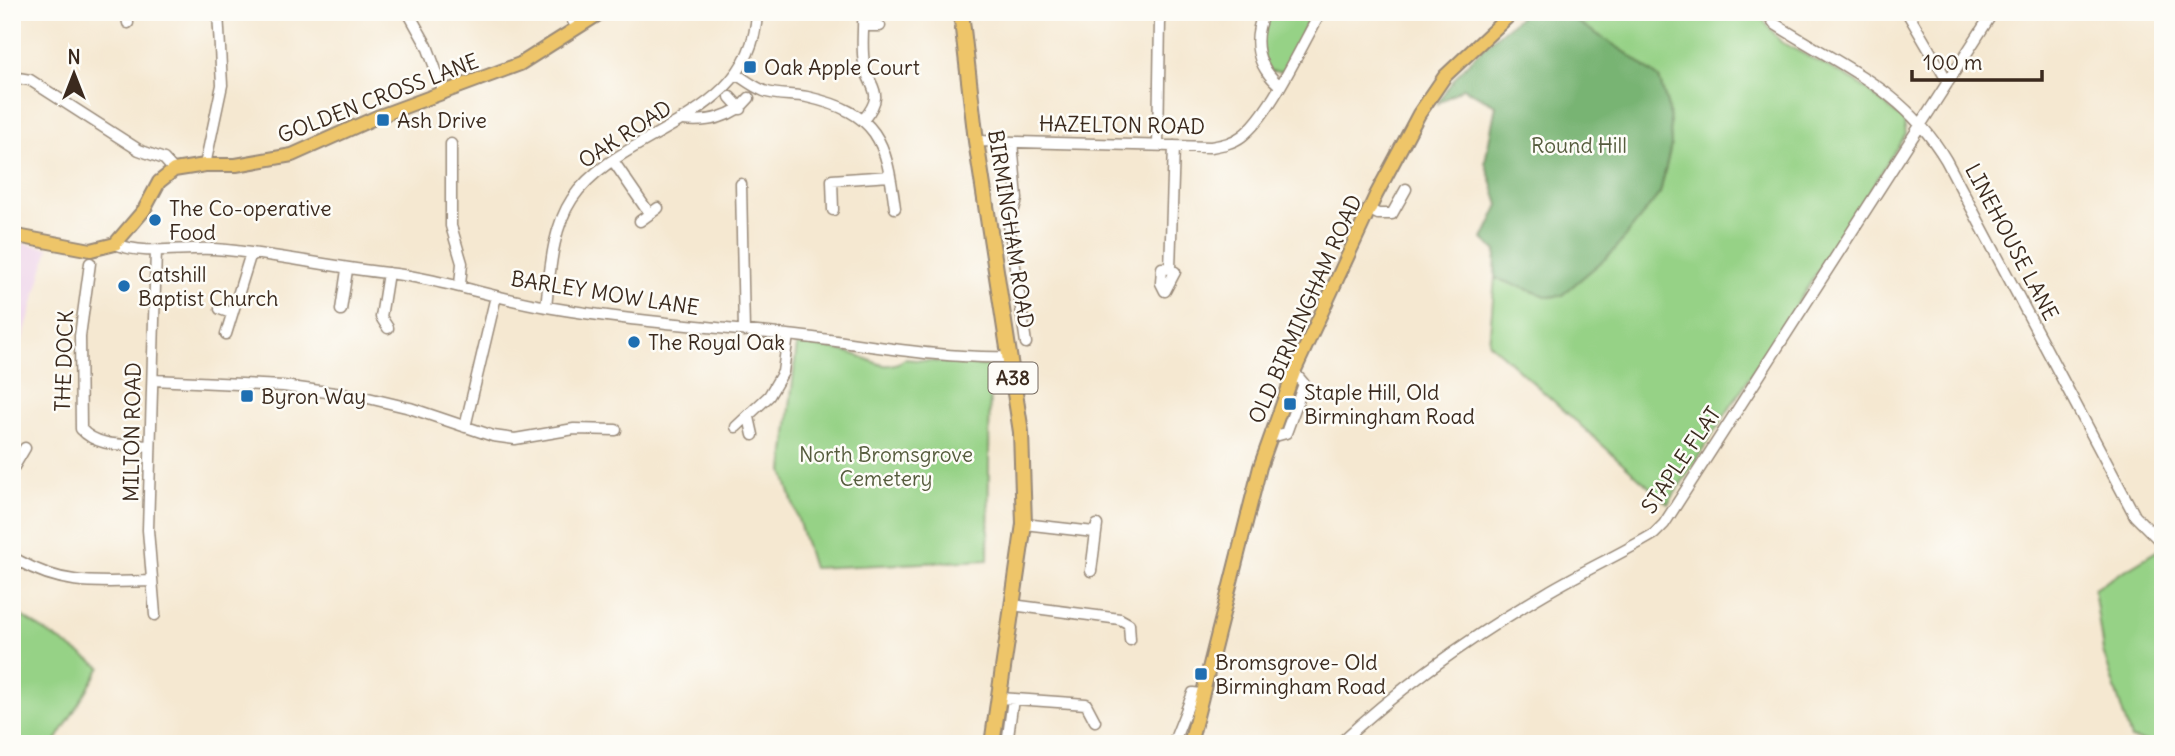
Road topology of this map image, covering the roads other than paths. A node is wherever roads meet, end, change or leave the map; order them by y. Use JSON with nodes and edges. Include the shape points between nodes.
{"nodes":[{"id":1,"x":218,"y":12,"type":"edge"},
{"id":2,"x":408,"y":12,"type":"edge"},
{"id":3,"x":568,"y":12,"type":"edge"},
{"id":4,"x":602,"y":12,"type":"edge"},
{"id":5,"x":757,"y":12,"type":"edge"},
{"id":6,"x":863,"y":12,"type":"edge"},
{"id":7,"x":961,"y":12,"type":"edge"},
{"id":8,"x":1264,"y":12,"type":"edge"},
{"id":9,"x":1321,"y":12,"type":"edge"},
{"id":10,"x":1513,"y":12,"type":"edge"},
{"id":11,"x":1766,"y":12,"type":"edge"},
{"id":12,"x":1907,"y":12,"type":"edge"},
{"id":13,"x":1993,"y":12,"type":"edge"},
{"id":14,"x":1160,"y":20,"type":"dead end"},
{"id":15,"x":864,"y":26,"type":"junction"},
{"id":16,"x":880,"y":26,"type":"dead end"},
{"id":17,"x":577,"y":28,"type":"junction"},
{"id":18,"x":736,"y":74,"type":"junction"},
{"id":19,"x":12,"y":77,"type":"edge"},
{"id":20,"x":1948,"y":82,"type":"junction"},
{"id":21,"x":1279,"y":85,"type":"junction"},
{"id":22,"x":444,"y":92,"type":"junction"},
{"id":23,"x":730,"y":97,"type":"dead end"},
{"id":24,"x":749,"y":98,"type":"dead end"},
{"id":25,"x":741,"y":109,"type":"junction"},
{"id":26,"x":864,"y":119,"type":"junction"},
{"id":27,"x":683,"y":120,"type":"junction"},
{"id":28,"x":1922,"y":123,"type":"junction"},
{"id":29,"x":976,"y":141,"type":"junction"},
{"id":30,"x":1013,"y":142,"type":"junction"},
{"id":31,"x":451,"y":144,"type":"dead end"},
{"id":32,"x":1158,"y":145,"type":"junction"},
{"id":33,"x":1174,"y":146,"type":"junction"},
{"id":34,"x":614,"y":162,"type":"junction"},
{"id":35,"x":205,"y":165,"type":"junction"},
{"id":36,"x":174,"y":170,"type":"junction"},
{"id":37,"x":890,"y":176,"type":"junction"},
{"id":38,"x":741,"y":184,"type":"dead end"},
{"id":39,"x":1406,"y":189,"type":"dead end"},
{"id":40,"x":895,"y":208,"type":"dead end"},
{"id":41,"x":833,"y":210,"type":"dead end"},
{"id":42,"x":1370,"y":210,"type":"junction"},
{"id":43,"x":640,"y":220,"type":"dead end"},
{"id":44,"x":12,"y":235,"type":"edge"},
{"id":45,"x":115,"y":244,"type":"junction"},
{"id":46,"x":156,"y":250,"type":"junction"},
{"id":47,"x":251,"y":253,"type":"junction"},
{"id":48,"x":90,"y":263,"type":"dead end"},
{"id":49,"x":1170,"y":269,"type":"dead end"},
{"id":50,"x":347,"y":270,"type":"junction"},
{"id":51,"x":388,"y":273,"type":"junction"},
{"id":52,"x":460,"y":285,"type":"junction"},
{"id":53,"x":496,"y":296,"type":"junction"},
{"id":54,"x":546,"y":307,"type":"junction"},
{"id":55,"x":220,"y":309,"type":"dead end"},
{"id":56,"x":341,"y":310,"type":"dead end"},
{"id":57,"x":231,"y":313,"type":"junction"},
{"id":58,"x":388,"y":328,"type":"dead end"},
{"id":59,"x":744,"y":331,"type":"junction"},
{"id":60,"x":226,"y":334,"type":"dead end"},
{"id":61,"x":788,"y":335,"type":"junction"},
{"id":62,"x":1026,"y":344,"type":"dead end"},
{"id":63,"x":1009,"y":357,"type":"junction"},
{"id":64,"x":153,"y":380,"type":"junction"},
{"id":65,"x":749,"y":417,"type":"junction"},
{"id":66,"x":736,"y":427,"type":"dead end"},
{"id":67,"x":465,"y":428,"type":"junction"},
{"id":68,"x":617,"y":429,"type":"dead end"},
{"id":69,"x":753,"y":435,"type":"dead end"},
{"id":70,"x":149,"y":446,"type":"junction"},
{"id":71,"x":25,"y":448,"type":"dead end"},
{"id":72,"x":12,"y":470,"type":"edge"},
{"id":73,"x":1024,"y":524,"type":"junction"},
{"id":74,"x":2163,"y":544,"type":"edge"},
{"id":75,"x":16,"y":558,"type":"edge"},
{"id":76,"x":12,"y":571,"type":"edge"},
{"id":77,"x":1091,"y":571,"type":"dead end"},
{"id":78,"x":151,"y":581,"type":"junction"},
{"id":79,"x":1012,"y":605,"type":"junction"},
{"id":80,"x":155,"y":615,"type":"dead end"},
{"id":81,"x":1130,"y":640,"type":"dead end"},
{"id":82,"x":1201,"y":694,"type":"junction"},
{"id":83,"x":1006,"y":698,"type":"junction"},
{"id":84,"x":1095,"y":721,"type":"dead end"},
{"id":85,"x":992,"y":744,"type":"edge"},
{"id":86,"x":1007,"y":744,"type":"edge"},
{"id":87,"x":1172,"y":744,"type":"edge"},
{"id":88,"x":1190,"y":744,"type":"edge"},
{"id":89,"x":1339,"y":744,"type":"edge"}],
"edges":[{"from":1,"to":35,"type":"street","via":[[222,85]]},
{"from":2,"to":22,"type":"street"},
{"from":3,"to":17,"type":"street"},
{"from":4,"to":17,"type":"main road","name":"GOLDEN CROSS LANE"},
{"from":5,"to":18,"type":"street","name":"OAK ROAD","via":[[755,34]]},
{"from":6,"to":15,"type":"street"},
{"from":7,"to":29,"type":"highway","name":"BIRMINGHAM ROAD","number":"A38"},
{"from":8,"to":21,"type":"street","via":[[1257,44],[1259,61]]},
{"from":9,"to":21,"type":"street","name":"HAZELTON ROAD"},
{"from":10,"to":42,"type":"main road","name":"OLD BIRMINGHAM ROAD","via":[[1445,76],[1419,114]]},
{"from":11,"to":28,"type":"street","name":"LINEHOUSE LANE","via":[[1775,24],[1891,94]]},
{"from":12,"to":20,"type":"street"},
{"from":13,"to":20,"type":"street","name":"STAPLE FLAT"},
{"from":14,"to":32,"type":"street"},
{"from":15,"to":16,"type":"street"},
{"from":15,"to":26,"type":"street","via":[[864,67],[875,95],[872,110]]},
{"from":17,"to":22,"type":"main road","name":"GOLDEN CROSS LANE","via":[[520,64]]},
{"from":18,"to":26,"type":"street","via":[[765,91],[834,103]]},
{"from":18,"to":27,"type":"street","name":"OAK ROAD"},
{"from":19,"to":36,"type":"street","via":[[30,80],[139,150],[164,159]]},
{"from":20,"to":28,"type":"street","name":"STAPLE FLAT"},
{"from":21,"to":33,"type":"street","name":"HAZELTON ROAD","via":[[1262,116],[1239,138],[1211,147]]},
{"from":22,"to":35,"type":"main road","name":"GOLDEN CROSS LANE","via":[[292,155],[236,165]]},
{"from":23,"to":25,"type":"street"},
{"from":24,"to":25,"type":"street"},
{"from":25,"to":27,"type":"street","via":[[701,122]]},
{"from":26,"to":37,"type":"street","via":[[876,134]]},
{"from":27,"to":34,"type":"street","name":"OAK ROAD"},
{"from":28,"to":74,"type":"street","name":"LINEHOUSE LANE","via":[[2135,516]]},
{"from":28,"to":89,"type":"street","name":"STAPLE FLAT","via":[[1664,524],[1451,652],[1395,692]]},
{"from":29,"to":30,"type":"street","name":"HAZELTON ROAD"},
{"from":29,"to":63,"type":"highway","name":"BIRMINGHAM ROAD","number":"A38"},
{"from":30,"to":32,"type":"street","name":"HAZELTON ROAD"},
{"from":30,"to":62,"type":"street","via":[[1017,199],[1009,225]]},
{"from":31,"to":52,"type":"street","via":[[451,226],[462,263]]},
{"from":32,"to":33,"type":"street","name":"HAZELTON ROAD"},
{"from":33,"to":49,"type":"street"},
{"from":34,"to":43,"type":"street","via":[[654,210]]},
{"from":34,"to":54,"type":"street","name":"OAK ROAD","via":[[589,178],[563,217]]},
{"from":35,"to":36,"type":"main road","name":"GOLDEN CROSS LANE"},
{"from":36,"to":45,"type":"main road","via":[[159,182],[144,210]]},
{"from":37,"to":40,"type":"street"},
{"from":37,"to":41,"type":"street","via":[[832,180]]},
{"from":38,"to":59,"type":"street"},
{"from":39,"to":42,"type":"street","via":[[1392,214]]},
{"from":42,"to":82,"type":"main road","name":"OLD BIRMINGHAM ROAD","via":[[1294,372],[1271,433]]},
{"from":44,"to":45,"type":"main road","via":[[92,250]]},
{"from":45,"to":46,"type":"street","name":"BARLEY MOW LANE","via":[[130,250]]},
{"from":46,"to":47,"type":"street","name":"BARLEY MOW LANE"},
{"from":46,"to":64,"type":"street","name":"MILTON ROAD"},
{"from":47,"to":50,"type":"street","name":"BARLEY MOW LANE"},
{"from":47,"to":57,"type":"street"},
{"from":48,"to":70,"type":"street","name":"THE DOCK","via":[[80,336],[81,429],[101,443]]},
{"from":50,"to":51,"type":"street","name":"BARLEY MOW LANE"},
{"from":50,"to":56,"type":"street"},
{"from":51,"to":52,"type":"street","name":"BARLEY MOW LANE"},
{"from":51,"to":58,"type":"street","via":[[381,317]]},
{"from":52,"to":53,"type":"street","name":"BARLEY MOW LANE"},
{"from":53,"to":54,"type":"street","name":"BARLEY MOW LANE"},
{"from":53,"to":67,"type":"street"},
{"from":54,"to":59,"type":"street","name":"BARLEY MOW LANE"},
{"from":55,"to":57,"type":"street"},
{"from":57,"to":60,"type":"street"},
{"from":59,"to":61,"type":"street","name":"BARLEY MOW LANE"},
{"from":61,"to":63,"type":"street","name":"BARLEY MOW LANE","via":[[971,358]]},
{"from":61,"to":65,"type":"street","via":[[783,372]]},
{"from":63,"to":73,"type":"highway","name":"BIRMINGHAM ROAD","number":"A38","via":[[1021,432]]},
{"from":64,"to":67,"type":"street","via":[[283,386],[364,397]]},
{"from":64,"to":70,"type":"street","name":"MILTON ROAD"},
{"from":65,"to":66,"type":"street"},
{"from":65,"to":69,"type":"street"},
{"from":67,"to":68,"type":"street","via":[[515,439],[574,429]]},
{"from":70,"to":78,"type":"street","name":"MILTON ROAD"},
{"from":71,"to":72,"type":"street"},
{"from":73,"to":77,"type":"street","via":[[1095,528]]},
{"from":73,"to":79,"type":"highway","name":"BIRMINGHAM ROAD","number":"A38"},
{"from":75,"to":76,"type":"street"},
{"from":75,"to":78,"type":"street","via":[[44,575],[65,580]]},
{"from":78,"to":80,"type":"street","name":"MILTON ROAD"},
{"from":79,"to":81,"type":"street","via":[[1120,619],[1129,624]]},
{"from":79,"to":83,"type":"highway","name":"BIRMINGHAM ROAD","number":"A38"},
{"from":82,"to":87,"type":"street","via":[[1193,693]]},
{"from":82,"to":88,"type":"main road","name":"OLD BIRMINGHAM ROAD"},
{"from":83,"to":84,"type":"street","via":[[1086,704]]},
{"from":83,"to":85,"type":"highway","name":"BIRMINGHAM ROAD","number":"A38"},
{"from":83,"to":86,"type":"street"}]}
